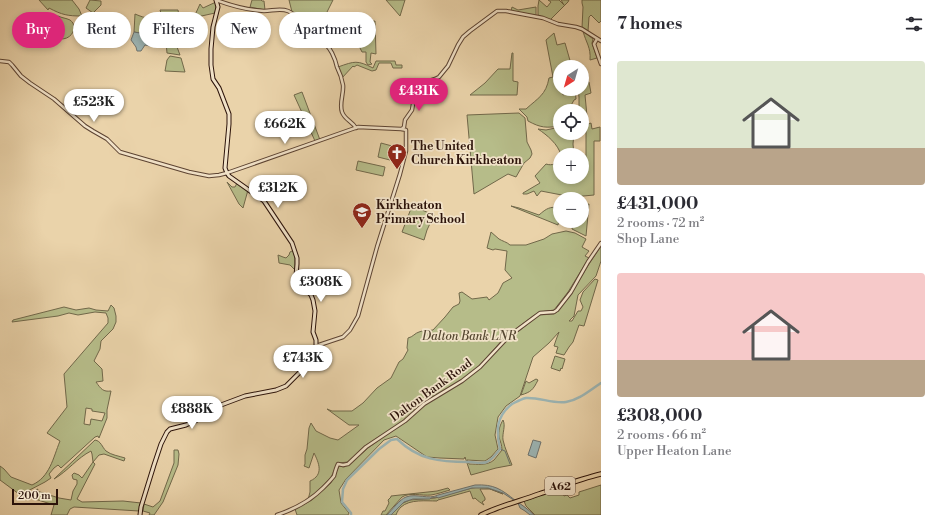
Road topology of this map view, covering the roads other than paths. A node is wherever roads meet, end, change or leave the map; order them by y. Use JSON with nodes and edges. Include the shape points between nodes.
{"nodes":[{"id":1,"x":216,"y":0,"type":"edge"},
{"id":2,"x":597,"y":39,"type":"junction"},
{"id":3,"x":601,"y":41,"type":"edge"},
{"id":4,"x":0,"y":61,"type":"edge"},
{"id":5,"x":601,"y":64,"type":"edge"},
{"id":6,"x":356,"y":128,"type":"junction"},
{"id":7,"x":402,"y":128,"type":"junction"},
{"id":8,"x":227,"y":173,"type":"junction"},
{"id":9,"x":601,"y":243,"type":"edge"},
{"id":10,"x":316,"y":346,"type":"junction"},
{"id":11,"x":601,"y":474,"type":"edge"},
{"id":12,"x":140,"y":515,"type":"edge"},
{"id":13,"x":278,"y":515,"type":"edge"},
{"id":14,"x":481,"y":515,"type":"edge"}],
"edges":[{"from":1,"to":6,"type":"street","via":[[230,6],[262,11],[288,11],[317,35],[332,52],[342,79],[341,110],[345,118]]},
{"from":1,"to":8,"type":"main road","via":[[218,7],[213,27],[211,65],[213,79],[229,114],[225,168]]},
{"from":2,"to":3,"type":"street"},
{"from":2,"to":5,"type":"street","via":[[594,44]]},
{"from":2,"to":7,"type":"street","via":[[582,29],[543,18],[497,11],[463,37],[449,64],[438,77],[418,86],[412,110]]},
{"from":4,"to":8,"type":"street","via":[[9,62],[21,76],[54,99],[93,132],[107,139],[120,152],[209,176]]},
{"from":6,"to":7,"type":"street"},
{"from":6,"to":8,"type":"street"},
{"from":7,"to":10,"type":"street","via":[[406,130],[406,151],[358,316],[343,337]]},
{"from":8,"to":10,"type":"main road","via":[[260,198],[295,248],[298,264],[296,276],[313,300],[313,332]]},
{"from":9,"to":13,"type":"street","name":"Dalton Bank Road","via":[[557,310],[540,313],[509,336],[480,367],[462,381],[424,404],[405,421],[366,447],[348,464],[338,464],[329,482],[309,500]]},
{"from":10,"to":12,"type":"main road","via":[[309,362],[286,386],[245,396],[186,425],[170,429],[161,444]]},
{"from":11,"to":14,"type":"main road","number":"A62"}]}
